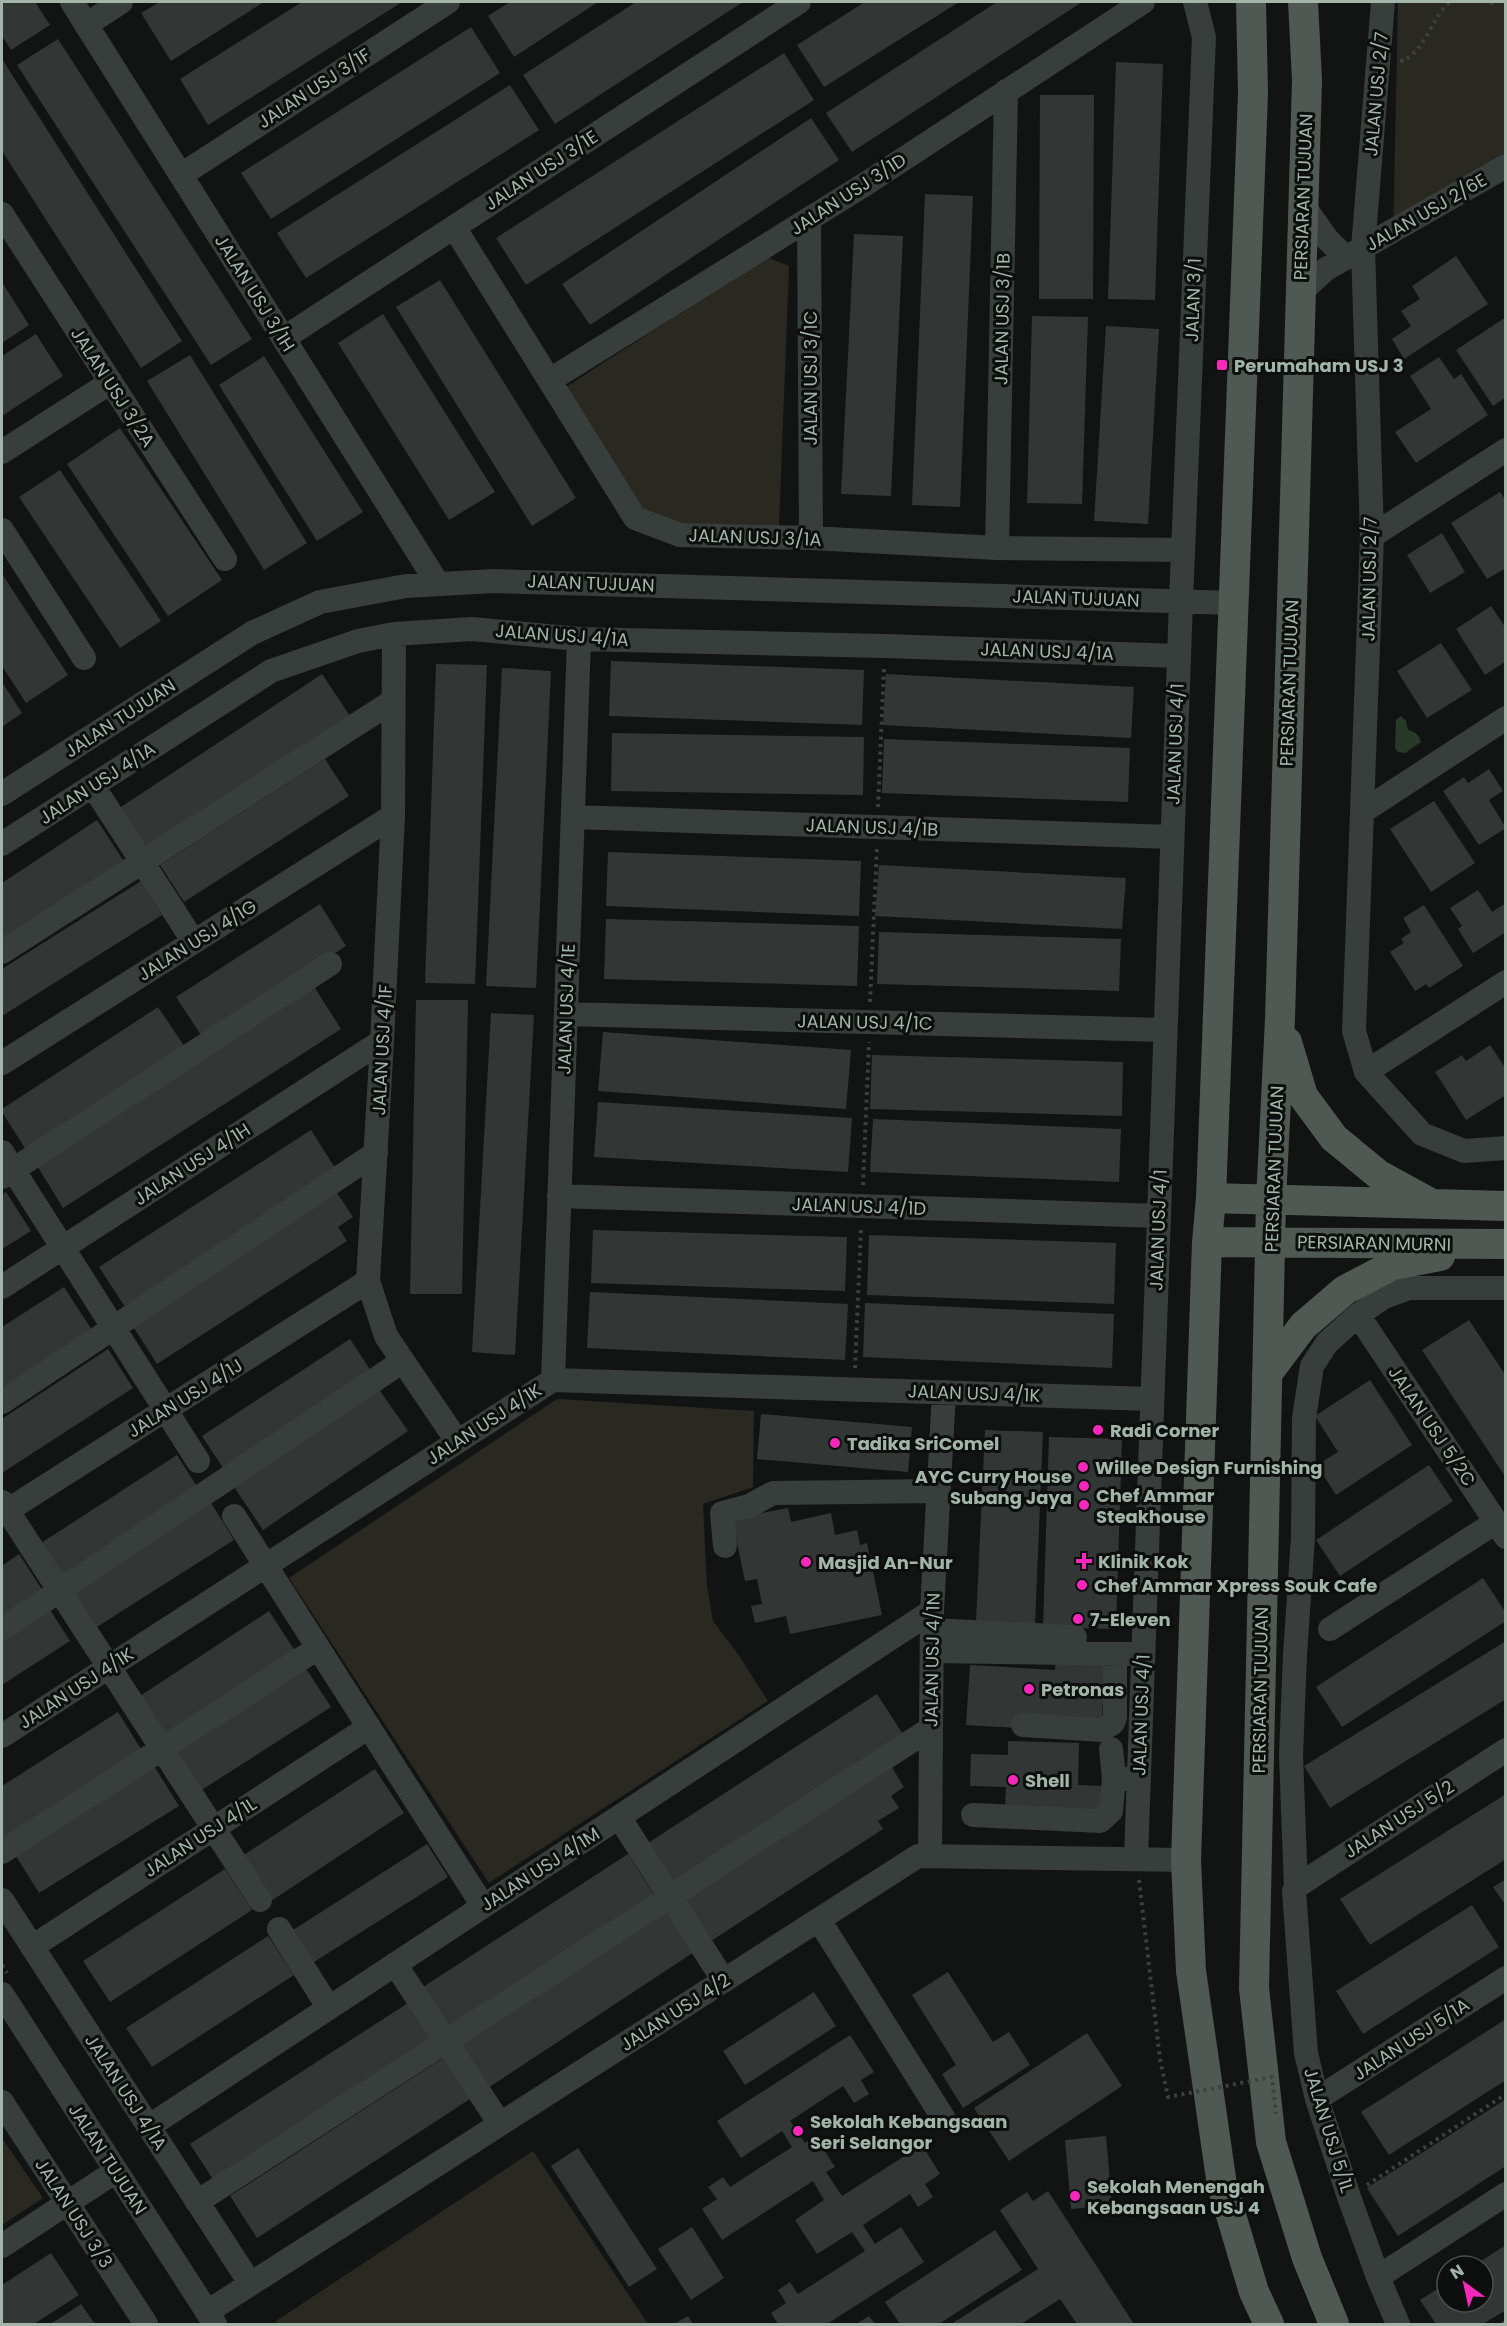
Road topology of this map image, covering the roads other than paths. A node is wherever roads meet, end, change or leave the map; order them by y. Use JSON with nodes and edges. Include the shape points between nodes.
{"nodes":[{"id":1,"x":72,"y":2,"type":"edge"},
{"id":2,"x":121,"y":2,"type":"edge"},
{"id":3,"x":448,"y":2,"type":"edge"},
{"id":4,"x":799,"y":2,"type":"edge"},
{"id":5,"x":1143,"y":2,"type":"edge"},
{"id":6,"x":1196,"y":2,"type":"edge"},
{"id":7,"x":1251,"y":2,"type":"edge"},
{"id":8,"x":1304,"y":2,"type":"edge"},
{"id":9,"x":1383,"y":2,"type":"edge"},
{"id":10,"x":86,"y":25,"type":"junction"},
{"id":11,"x":1006,"y":91,"type":"junction"},
{"id":12,"x":1506,"y":166,"type":"edge"},
{"id":13,"x":181,"y":175,"type":"junction"},
{"id":14,"x":1303,"y":205,"type":"junction"},
{"id":15,"x":2,"y":214,"type":"edge"},
{"id":16,"x":809,"y":219,"type":"junction"},
{"id":17,"x":454,"y":227,"type":"junction"},
{"id":18,"x":9,"y":242,"type":"edge"},
{"id":19,"x":1355,"y":253,"type":"junction"},
{"id":20,"x":1300,"y":293,"type":"junction"},
{"id":21,"x":284,"y":338,"type":"junction"},
{"id":22,"x":550,"y":380,"type":"junction"},
{"id":23,"x":111,"y":382,"type":"junction"},
{"id":24,"x":1506,"y":450,"type":"edge"},
{"id":25,"x":2,"y":452,"type":"edge"},
{"id":26,"x":2,"y":530,"type":"edge"},
{"id":27,"x":1372,"y":536,"type":"junction"},
{"id":28,"x":811,"y":538,"type":"junction"},
{"id":29,"x":998,"y":548,"type":"junction"},
{"id":30,"x":1183,"y":550,"type":"junction"},
{"id":31,"x":225,"y":559,"type":"dead end"},
{"id":32,"x":438,"y":584,"type":"junction"},
{"id":33,"x":1180,"y":601,"type":"junction"},
{"id":34,"x":1235,"y":603,"type":"junction"},
{"id":35,"x":394,"y":634,"type":"junction"},
{"id":36,"x":579,"y":639,"type":"junction"},
{"id":37,"x":1179,"y":656,"type":"junction"},
{"id":38,"x":84,"y":658,"type":"dead end"},
{"id":39,"x":393,"y":701,"type":"junction"},
{"id":40,"x":1506,"y":718,"type":"edge"},
{"id":41,"x":93,"y":786,"type":"junction"},
{"id":42,"x":2,"y":794,"type":"edge"},
{"id":43,"x":1362,"y":812,"type":"junction"},
{"id":44,"x":393,"y":816,"type":"junction"},
{"id":45,"x":573,"y":817,"type":"junction"},
{"id":46,"x":1172,"y":837,"type":"junction"},
{"id":47,"x":2,"y":844,"type":"edge"},
{"id":48,"x":142,"y":862,"type":"junction"},
{"id":49,"x":194,"y":942,"type":"junction"},
{"id":50,"x":2,"y":952,"type":"edge"},
{"id":51,"x":330,"y":964,"type":"dead end"},
{"id":52,"x":1506,"y":982,"type":"edge"},
{"id":53,"x":566,"y":1014,"type":"junction"},
{"id":54,"x":1280,"y":1019,"type":"junction"},
{"id":55,"x":1165,"y":1030,"type":"junction"},
{"id":56,"x":382,"y":1041,"type":"junction"},
{"id":57,"x":2,"y":1063,"type":"edge"},
{"id":58,"x":1366,"y":1072,"type":"junction"},
{"id":59,"x":1506,"y":1148,"type":"edge"},
{"id":60,"x":376,"y":1153,"type":"junction"},
{"id":61,"x":5,"y":1167,"type":"edge"},
{"id":62,"x":559,"y":1196,"type":"junction"},
{"id":63,"x":1211,"y":1198,"type":"junction"},
{"id":64,"x":1271,"y":1201,"type":"junction"},
{"id":65,"x":1435,"y":1205,"type":"junction"},
{"id":66,"x":1506,"y":1206,"type":"edge"},
{"id":67,"x":1159,"y":1216,"type":"junction"},
{"id":68,"x":1271,"y":1241,"type":"junction"},
{"id":69,"x":1207,"y":1242,"type":"junction"},
{"id":70,"x":1504,"y":1244,"type":"edge"},
{"id":71,"x":63,"y":1248,"type":"junction"},
{"id":72,"x":368,"y":1281,"type":"junction"},
{"id":73,"x":2,"y":1287,"type":"edge"},
{"id":74,"x":1506,"y":1288,"type":"edge"},
{"id":75,"x":1358,"y":1315,"type":"junction"},
{"id":76,"x":113,"y":1327,"type":"junction"},
{"id":77,"x":403,"y":1361,"type":"junction"},
{"id":78,"x":1267,"y":1374,"type":"junction"},
{"id":79,"x":553,"y":1380,"type":"junction"},
{"id":80,"x":944,"y":1392,"type":"junction"},
{"id":81,"x":1152,"y":1399,"type":"junction"},
{"id":82,"x":2,"y":1402,"type":"edge"},
{"id":83,"x":166,"y":1410,"type":"junction"},
{"id":84,"x":457,"y":1441,"type":"junction"},
{"id":85,"x":198,"y":1461,"type":"dead end"},
{"id":86,"x":937,"y":1491,"type":"junction"},
{"id":87,"x":3,"y":1509,"type":"edge"},
{"id":88,"x":234,"y":1516,"type":"dead end"},
{"id":89,"x":1501,"y":1529,"type":"edge"},
{"id":90,"x":725,"y":1546,"type":"dead end"},
{"id":91,"x":265,"y":1565,"type":"junction"},
{"id":92,"x":59,"y":1591,"type":"junction"},
{"id":93,"x":2,"y":1629,"type":"edge"},
{"id":94,"x":1329,"y":1629,"type":"dead end"},
{"id":95,"x":932,"y":1631,"type":"junction"},
{"id":96,"x":1143,"y":1647,"type":"junction"},
{"id":97,"x":318,"y":1648,"type":"junction"},
{"id":98,"x":1115,"y":1653,"type":"junction"},
{"id":99,"x":108,"y":1667,"type":"junction"},
{"id":100,"x":1023,"y":1725,"type":"dead end"},
{"id":101,"x":369,"y":1727,"type":"junction"},
{"id":102,"x":930,"y":1729,"type":"junction"},
{"id":103,"x":2,"y":1736,"type":"edge"},
{"id":104,"x":161,"y":1748,"type":"junction"},
{"id":105,"x":1111,"y":1749,"type":"dead end"},
{"id":106,"x":1506,"y":1750,"type":"edge"},
{"id":107,"x":1114,"y":1778,"type":"junction"},
{"id":108,"x":1139,"y":1779,"type":"junction"},
{"id":109,"x":973,"y":1815,"type":"dead end"},
{"id":110,"x":619,"y":1817,"type":"junction"},
{"id":111,"x":213,"y":1828,"type":"junction"},
{"id":112,"x":2,"y":1852,"type":"edge"},
{"id":113,"x":930,"y":1855,"type":"junction"},
{"id":114,"x":1136,"y":1858,"type":"junction"},
{"id":115,"x":1186,"y":1860,"type":"junction"},
{"id":116,"x":1295,"y":1889,"type":"junction"},
{"id":117,"x":670,"y":1897,"type":"junction"},
{"id":118,"x":2,"y":1900,"type":"edge"},
{"id":119,"x":260,"y":1900,"type":"dead end"},
{"id":120,"x":483,"y":1906,"type":"junction"},
{"id":121,"x":819,"y":1920,"type":"junction"},
{"id":122,"x":279,"y":1929,"type":"dead end"},
{"id":123,"x":32,"y":1947,"type":"junction"},
{"id":124,"x":395,"y":1964,"type":"junction"},
{"id":125,"x":1506,"y":1978,"type":"edge"},
{"id":126,"x":724,"y":1981,"type":"junction"},
{"id":127,"x":2,"y":1994,"type":"edge"},
{"id":128,"x":329,"y":2008,"type":"junction"},
{"id":129,"x":446,"y":2042,"type":"junction"},
{"id":130,"x":1317,"y":2099,"type":"junction"},
{"id":131,"x":2,"y":2102,"type":"edge"},
{"id":132,"x":944,"y":2119,"type":"dead end"},
{"id":133,"x":500,"y":2124,"type":"junction"},
{"id":134,"x":148,"y":2127,"type":"junction"},
{"id":135,"x":116,"y":2171,"type":"junction"},
{"id":136,"x":1506,"y":2194,"type":"edge"},
{"id":137,"x":197,"y":2202,"type":"junction"},
{"id":138,"x":67,"y":2203,"type":"junction"},
{"id":139,"x":2,"y":2246,"type":"edge"},
{"id":140,"x":1378,"y":2277,"type":"junction"},
{"id":141,"x":250,"y":2283,"type":"junction"},
{"id":142,"x":211,"y":2318,"type":"edge"},
{"id":143,"x":146,"y":2325,"type":"edge"},
{"id":144,"x":1269,"y":2325,"type":"edge"},
{"id":145,"x":1334,"y":2325,"type":"edge"},
{"id":146,"x":1398,"y":2325,"type":"edge"}],
"edges":[{"from":1,"to":10,"type":"street","name":"JALAN USJ 3/1H"},
{"from":2,"to":10,"type":"street"},
{"from":3,"to":13,"type":"street","name":"JALAN USJ 3/1F"},
{"from":4,"to":17,"type":"street","name":"JALAN USJ 3/1E"},
{"from":5,"to":11,"type":"street","name":"JALAN USJ 3/1D"},
{"from":6,"to":30,"type":"street","name":"JALAN 3/1","via":[[1204,37]]},
{"from":7,"to":34,"type":"main road","via":[[1253,93]]},
{"from":8,"to":14,"type":"main road","name":"PERSIARAN TUJUAN","via":[[1307,80]]},
{"from":9,"to":19,"type":"street","name":"JALAN USJ 2/7"},
{"from":10,"to":13,"type":"street","name":"JALAN USJ 3/1H"},
{"from":11,"to":16,"type":"street","name":"JALAN USJ 3/1D"},
{"from":11,"to":29,"type":"street","name":"JALAN USJ 3/1B"},
{"from":12,"to":19,"type":"street","name":"JALAN USJ 2/6E"},
{"from":13,"to":21,"type":"street","name":"JALAN USJ 3/1H"},
{"from":14,"to":19,"type":"street","name":"JALAN USJ 2/6E","via":[[1327,239]]},
{"from":14,"to":20,"type":"main road","name":"PERSIARAN TUJUAN"},
{"from":15,"to":18,"type":"street","name":"JALAN USJ 3/2A"},
{"from":16,"to":22,"type":"street","name":"JALAN USJ 3/1D"},
{"from":16,"to":28,"type":"street","name":"JALAN USJ 3/1C"},
{"from":17,"to":21,"type":"street","name":"JALAN USJ 3/1E"},
{"from":17,"to":22,"type":"street","name":"JALAN USJ 3/1A"},
{"from":18,"to":23,"type":"street","name":"JALAN USJ 3/2A"},
{"from":19,"to":20,"type":"street","name":"JALAN USJ 2/6E","via":[[1326,269]]},
{"from":19,"to":27,"type":"street","name":"JALAN USJ 2/7"},
{"from":20,"to":54,"type":"main road","name":"PERSIARAN TUJUAN"},
{"from":21,"to":32,"type":"street","name":"JALAN USJ 3/1H"},
{"from":22,"to":28,"type":"street","name":"JALAN USJ 3/1A","via":[[636,518],[680,535]]},
{"from":23,"to":25,"type":"street"},
{"from":23,"to":31,"type":"street","name":"JALAN USJ 3/2A"},
{"from":24,"to":27,"type":"street"},
{"from":26,"to":38,"type":"street"},
{"from":27,"to":43,"type":"street","name":"JALAN USJ 2/7"},
{"from":28,"to":29,"type":"street","name":"JALAN USJ 3/1A"},
{"from":29,"to":30,"type":"street","name":"JALAN USJ 3/1A"},
{"from":30,"to":33,"type":"street","name":"JALAN 3/1"},
{"from":32,"to":33,"type":"street","name":"JALAN TUJUAN","via":[[494,581]]},
{"from":32,"to":42,"type":"street","name":"JALAN TUJUAN","via":[[320,602],[252,633]]},
{"from":33,"to":34,"type":"street","name":"JALAN TUJUAN"},
{"from":33,"to":37,"type":"street","name":"JALAN USJ 4/1"},
{"from":34,"to":63,"type":"main road"},
{"from":35,"to":36,"type":"street","name":"JALAN USJ 4/1A","via":[[472,629]]},
{"from":35,"to":39,"type":"street","name":"JALAN USJ 4/1F"},
{"from":35,"to":41,"type":"street","name":"JALAN USJ 4/1A","via":[[358,641],[271,671]]},
{"from":36,"to":37,"type":"street","name":"JALAN USJ 4/1A"},
{"from":36,"to":45,"type":"street","name":"JALAN USJ 4/1E"},
{"from":37,"to":46,"type":"street","name":"JALAN USJ 4/1"},
{"from":39,"to":44,"type":"street","name":"JALAN USJ 4/1F"},
{"from":39,"to":48,"type":"street"},
{"from":40,"to":43,"type":"street"},
{"from":41,"to":47,"type":"street","name":"JALAN USJ 4/1A"},
{"from":41,"to":48,"type":"street"},
{"from":43,"to":58,"type":"street","name":"JALAN USJ 2/7","via":[[1354,1031]]},
{"from":44,"to":49,"type":"street","name":"JALAN USJ 4/1G"},
{"from":44,"to":56,"type":"street","name":"JALAN USJ 4/1F"},
{"from":45,"to":46,"type":"street","name":"JALAN USJ 4/1B"},
{"from":45,"to":53,"type":"street","name":"JALAN USJ 4/1E"},
{"from":46,"to":55,"type":"street","name":"JALAN USJ 4/1"},
{"from":48,"to":49,"type":"street"},
{"from":48,"to":50,"type":"street"},
{"from":49,"to":57,"type":"street","name":"JALAN USJ 4/1G"},
{"from":51,"to":61,"type":"street"},
{"from":52,"to":58,"type":"street"},
{"from":53,"to":55,"type":"street","name":"JALAN USJ 4/1C"},
{"from":53,"to":62,"type":"street","name":"JALAN USJ 4/1E"},
{"from":54,"to":64,"type":"main road","name":"PERSIARAN TUJUAN"},
{"from":54,"to":65,"type":"main road","via":[[1303,1096],[1334,1138],[1379,1175]]},
{"from":55,"to":67,"type":"street","name":"JALAN USJ 4/1"},
{"from":56,"to":60,"type":"street","name":"JALAN USJ 4/1F"},
{"from":56,"to":71,"type":"street","name":"JALAN USJ 4/1H"},
{"from":58,"to":59,"type":"street","name":"JALAN USJ 2/7","via":[[1422,1134],[1464,1151]]},
{"from":60,"to":72,"type":"street","name":"JALAN USJ 4/1F"},
{"from":60,"to":76,"type":"street"},
{"from":61,"to":71,"type":"street"},
{"from":62,"to":67,"type":"street","name":"JALAN USJ 4/1D"},
{"from":62,"to":79,"type":"street","name":"JALAN USJ 4/1E"},
{"from":63,"to":64,"type":"main road"},
{"from":63,"to":69,"type":"main road"},
{"from":64,"to":65,"type":"main road"},
{"from":64,"to":68,"type":"main road","name":"PERSIARAN TUJUAN"},
{"from":65,"to":66,"type":"main road"},
{"from":67,"to":81,"type":"street","name":"JALAN USJ 4/1"},
{"from":68,"to":69,"type":"main road","name":"PERSIARAN MURNI"},
{"from":68,"to":70,"type":"main road","name":"PERSIARAN MURNI"},
{"from":68,"to":78,"type":"main road","name":"PERSIARAN TUJUAN"},
{"from":69,"to":115,"type":"main road"},
{"from":70,"to":78,"type":"main road","via":[[1393,1265],[1345,1290],[1303,1326]]},
{"from":71,"to":73,"type":"street","name":"JALAN USJ 4/1H"},
{"from":71,"to":76,"type":"street"},
{"from":72,"to":77,"type":"street","name":"JALAN USJ 4/1F","via":[[386,1336]]},
{"from":72,"to":83,"type":"street","name":"JALAN USJ 4/1J"},
{"from":74,"to":75,"type":"street","name":"JALAN USJ 5/1L","via":[[1409,1288],[1384,1297]]},
{"from":75,"to":89,"type":"street","name":"JALAN USJ 5/2C"},
{"from":75,"to":116,"type":"street","name":"JALAN USJ 5/1L","via":[[1327,1343],[1312,1366],[1304,1418],[1303,1537],[1292,1755]]},
{"from":76,"to":82,"type":"street"},
{"from":76,"to":83,"type":"street"},
{"from":77,"to":84,"type":"street","name":"JALAN USJ 4/1F"},
{"from":77,"to":92,"type":"street"},
{"from":78,"to":145,"type":"main road","name":"PERSIARAN TUJUAN","via":[[1254,1989],[1271,2142],[1307,2258]]},
{"from":79,"to":80,"type":"street","name":"JALAN USJ 4/1K"},
{"from":79,"to":84,"type":"street","name":"JALAN USJ 4/1K"},
{"from":80,"to":81,"type":"street","name":"JALAN USJ 4/1K"},
{"from":80,"to":86,"type":"street","name":"JALAN USJ 4/1N"},
{"from":81,"to":96,"type":"street","name":"JALAN USJ 4/1"},
{"from":83,"to":85,"type":"street"},
{"from":83,"to":87,"type":"street","name":"JALAN USJ 4/1J"},
{"from":84,"to":91,"type":"street","name":"JALAN USJ 4/1K"},
{"from":86,"to":90,"type":"street","via":[[773,1493],[749,1506],[722,1513]]},
{"from":86,"to":95,"type":"street","name":"JALAN USJ 4/1N"},
{"from":87,"to":92,"type":"street"},
{"from":88,"to":91,"type":"street"},
{"from":89,"to":94,"type":"street"},
{"from":91,"to":97,"type":"street"},
{"from":91,"to":99,"type":"street","name":"JALAN USJ 4/1K"},
{"from":92,"to":93,"type":"street"},
{"from":92,"to":99,"type":"street"},
{"from":95,"to":96,"type":"street"},
{"from":95,"to":98,"type":"street"},
{"from":95,"to":102,"type":"street","name":"JALAN USJ 4/1N"},
{"from":95,"to":110,"type":"street","name":"JALAN USJ 4/1M"},
{"from":96,"to":98,"type":"street"},
{"from":96,"to":108,"type":"street","name":"JALAN USJ 4/1"},
{"from":97,"to":101,"type":"street"},
{"from":97,"to":104,"type":"street"},
{"from":98,"to":100,"type":"street","via":[[1113,1723],[1102,1730]]},
{"from":99,"to":103,"type":"street","name":"JALAN USJ 4/1K"},
{"from":99,"to":104,"type":"street"},
{"from":101,"to":111,"type":"street","name":"JALAN USJ 4/1L"},
{"from":101,"to":120,"type":"street"},
{"from":102,"to":113,"type":"street","name":"JALAN USJ 4/1N"},
{"from":102,"to":117,"type":"street"},
{"from":104,"to":111,"type":"street"},
{"from":104,"to":112,"type":"street"},
{"from":105,"to":107,"type":"street"},
{"from":106,"to":116,"type":"street","name":"JALAN USJ 5/2"},
{"from":107,"to":108,"type":"street"},
{"from":107,"to":109,"type":"street","via":[[1111,1811],[1100,1821]]},
{"from":108,"to":114,"type":"street","name":"JALAN USJ 4/1"},
{"from":110,"to":117,"type":"street"},
{"from":110,"to":120,"type":"street","name":"JALAN USJ 4/1M"},
{"from":111,"to":119,"type":"street"},
{"from":111,"to":123,"type":"street","name":"JALAN USJ 4/1L"},
{"from":113,"to":114,"type":"street","name":"JALAN USJ 4/2"},
{"from":113,"to":121,"type":"street","name":"JALAN USJ 4/2","via":[[918,1856]]},
{"from":114,"to":115,"type":"street","name":"JALAN USJ 4/2"},
{"from":115,"to":144,"type":"main road","via":[[1191,1971],[1222,2185],[1254,2292]]},
{"from":116,"to":130,"type":"street","name":"JALAN USJ 5/1L","via":[[1306,2053]]},
{"from":117,"to":126,"type":"street"},
{"from":117,"to":129,"type":"street"},
{"from":118,"to":123,"type":"street","name":"JALAN USJ 4/1A"},
{"from":120,"to":124,"type":"street","name":"JALAN USJ 4/1M"},
{"from":121,"to":126,"type":"street","name":"JALAN USJ 4/2"},
{"from":121,"to":132,"type":"street"},
{"from":122,"to":128,"type":"street"},
{"from":123,"to":134,"type":"street","name":"JALAN USJ 4/1A"},
{"from":124,"to":128,"type":"street","name":"JALAN USJ 4/1M"},
{"from":124,"to":129,"type":"street"},
{"from":125,"to":130,"type":"street","name":"JALAN USJ 5/1A"},
{"from":126,"to":133,"type":"street","name":"JALAN USJ 4/2"},
{"from":127,"to":135,"type":"street","name":"JALAN TUJUAN"},
{"from":128,"to":134,"type":"street","name":"JALAN USJ 4/1M"},
{"from":129,"to":133,"type":"street"},
{"from":129,"to":137,"type":"street"},
{"from":130,"to":140,"type":"street","name":"JALAN USJ 5/1L"},
{"from":131,"to":138,"type":"street","name":"JALAN USJ 3/3"},
{"from":133,"to":141,"type":"street","name":"JALAN USJ 4/2"},
{"from":134,"to":137,"type":"street","name":"JALAN USJ 4/1A"},
{"from":135,"to":138,"type":"street"},
{"from":135,"to":142,"type":"street","name":"JALAN TUJUAN"},
{"from":136,"to":140,"type":"street"},
{"from":137,"to":141,"type":"street","name":"JALAN USJ 4/1A"},
{"from":138,"to":139,"type":"street"},
{"from":138,"to":143,"type":"street","name":"JALAN USJ 3/3"},
{"from":140,"to":146,"type":"street","name":"JALAN USJ 5/1L"},
{"from":141,"to":142,"type":"street","name":"JALAN USJ 4/2"}]}
